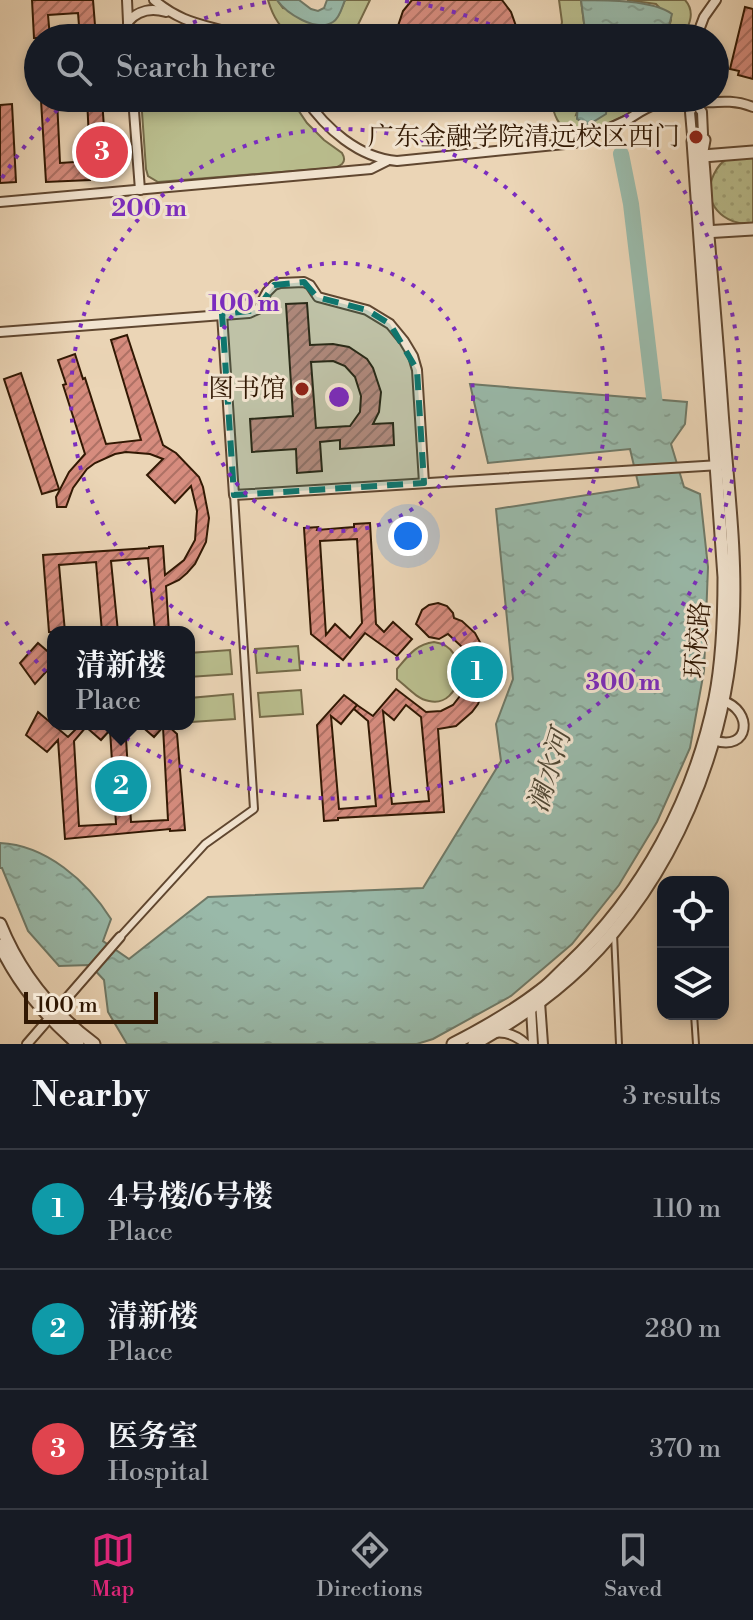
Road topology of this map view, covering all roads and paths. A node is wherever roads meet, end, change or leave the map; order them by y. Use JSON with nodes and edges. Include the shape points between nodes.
{"nodes":[{"id":1,"x":127,"y":0,"type":"edge"},
{"id":2,"x":154,"y":0,"type":"edge"},
{"id":3,"x":716,"y":0,"type":"edge"},
{"id":4,"x":172,"y":14,"type":"junction"},
{"id":5,"x":128,"y":22,"type":"joint"},
{"id":6,"x":196,"y":24,"type":"edge"},
{"id":7,"x":701,"y":24,"type":"edge"},
{"id":8,"x":729,"y":101,"type":"edge"},
{"id":9,"x":753,"y":107,"type":"edge"},
{"id":10,"x":134,"y":112,"type":"edge"},
{"id":11,"x":315,"y":112,"type":"edge"},
{"id":12,"x":640,"y":112,"type":"edge"},
{"id":13,"x":702,"y":112,"type":"edge"},
{"id":14,"x":698,"y":137,"type":"joint"},
{"id":15,"x":753,"y":152,"type":"edge"},
{"id":16,"x":699,"y":158,"type":"junction"},
{"id":17,"x":388,"y":160,"type":"junction"},
{"id":18,"x":140,"y":190,"type":"junction"},
{"id":19,"x":0,"y":202,"type":"edge"},
{"id":20,"x":753,"y":229,"type":"edge"},
{"id":21,"x":704,"y":232,"type":"junction"},
{"id":22,"x":222,"y":314,"type":"junction"},
{"id":23,"x":0,"y":332,"type":"edge"},
{"id":24,"x":721,"y":465,"type":"junction"},
{"id":25,"x":424,"y":483,"type":"junction"},
{"id":26,"x":234,"y":495,"type":"junction"},
{"id":27,"x":723,"y":701,"type":"junction"},
{"id":28,"x":750,"y":728,"type":"edge"},
{"id":29,"x":713,"y":740,"type":"junction"},
{"id":30,"x":0,"y":924,"type":"edge"},
{"id":31,"x":614,"y":932,"type":"junction"},
{"id":32,"x":120,"y":937,"type":"joint"},
{"id":33,"x":0,"y":945,"type":"edge"},
{"id":34,"x":3,"y":960,"type":"edge"},
{"id":35,"x":535,"y":1005,"type":"junction"},
{"id":36,"x":52,"y":1014,"type":"junction"},
{"id":37,"x":694,"y":1020,"type":"edge"},
{"id":38,"x":494,"y":1033,"type":"junction"},
{"id":39,"x":27,"y":1044,"type":"edge"},
{"id":40,"x":78,"y":1044,"type":"edge"},
{"id":41,"x":94,"y":1044,"type":"edge"},
{"id":42,"x":453,"y":1044,"type":"edge"},
{"id":43,"x":474,"y":1044,"type":"edge"},
{"id":44,"x":526,"y":1044,"type":"edge"},
{"id":45,"x":533,"y":1044,"type":"edge"},
{"id":46,"x":543,"y":1044,"type":"edge"},
{"id":47,"x":619,"y":1044,"type":"edge"},
{"id":48,"x":696,"y":1044,"type":"edge"}],
"edges":[{"from":1,"to":5,"type":"street"},
{"from":2,"to":4,"type":"street"},
{"from":3,"to":7,"type":"street"},
{"from":4,"to":5,"type":"street","via":[[146,11]]},
{"from":4,"to":6,"type":"street"},
{"from":8,"to":9,"type":"street"},
{"from":10,"to":18,"type":"street"},
{"from":11,"to":17,"type":"street","via":[[337,134]]},
{"from":12,"to":17,"type":"street","via":[[564,145]]},
{"from":13,"to":14,"type":"street"},
{"from":14,"to":16,"type":"street","name":"环校路"},
{"from":15,"to":16,"type":"street"},
{"from":16,"to":21,"type":"street","name":"环校路"},
{"from":17,"to":18,"type":"street","via":[[371,169]]},
{"from":18,"to":19,"type":"street"},
{"from":20,"to":21,"type":"street"},
{"from":21,"to":24,"type":"street","name":"环校路"},
{"from":22,"to":23,"type":"street"},
{"from":22,"to":25,"type":"street","via":[[254,311],[274,285],[304,282],[318,297],[367,310],[390,324],[409,348],[417,370]]},
{"from":22,"to":26,"type":"street"},
{"from":24,"to":25,"type":"street"},
{"from":24,"to":27,"type":"street","name":"环校路","via":[[733,621]]},
{"from":24,"to":42,"type":"street","name":"环校路","via":[[721,662],[705,737],[680,805],[637,886],[596,937],[543,988]]},
{"from":25,"to":26,"type":"street"},
{"from":26,"to":32,"type":"street","via":[[254,809],[205,844]]},
{"from":27,"to":28,"type":"street","via":[[740,707]]},
{"from":27,"to":29,"type":"street","name":"环校路"},
{"from":28,"to":29,"type":"street","via":[[737,741]]},
{"from":29,"to":31,"type":"street","name":"环校路","via":[[670,847]]},
{"from":30,"to":36,"type":"street","via":[[15,958]]},
{"from":31,"to":35,"type":"street","name":"环校路"},
{"from":31,"to":47,"type":"lane"},
{"from":32,"to":36,"type":"street"},
{"from":33,"to":34,"type":"street"},
{"from":34,"to":36,"type":"street"},
{"from":35,"to":38,"type":"street","name":"环校路"},
{"from":35,"to":45,"type":"street"},
{"from":35,"to":46,"type":"street"},
{"from":36,"to":39,"type":"street"},
{"from":36,"to":40,"type":"street"},
{"from":36,"to":41,"type":"street"},
{"from":37,"to":48,"type":"lane"},
{"from":38,"to":43,"type":"street","name":"环校路"},
{"from":38,"to":44,"type":"street"}]}
